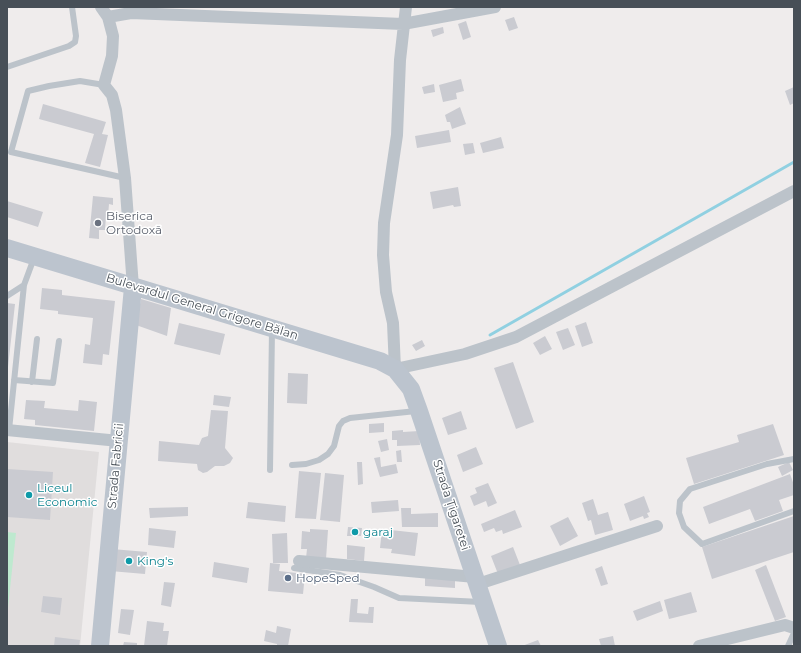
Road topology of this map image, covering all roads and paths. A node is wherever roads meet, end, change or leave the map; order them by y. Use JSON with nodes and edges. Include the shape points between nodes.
{"nodes":[{"id":1,"x":72,"y":7,"type":"edge"},
{"id":2,"x":101,"y":7,"type":"edge"},
{"id":3,"x":406,"y":7,"type":"edge"},
{"id":4,"x":494,"y":7,"type":"edge"},
{"id":5,"x":255,"y":13,"type":"edge"},
{"id":6,"x":108,"y":18,"type":"junction"},
{"id":7,"x":403,"y":24,"type":"junction"},
{"id":8,"x":7,"y":67,"type":"edge"},
{"id":9,"x":104,"y":85,"type":"junction"},
{"id":10,"x":125,"y":178,"type":"junction"},
{"id":11,"x":794,"y":191,"type":"edge"},
{"id":12,"x":7,"y":248,"type":"edge"},
{"id":13,"x":34,"y":256,"type":"junction"},
{"id":14,"x":24,"y":285,"type":"junction"},
{"id":15,"x":133,"y":287,"type":"junction"},
{"id":16,"x":7,"y":296,"type":"edge"},
{"id":17,"x":272,"y":329,"type":"junction"},
{"id":18,"x":37,"y":339,"type":"dead end"},
{"id":19,"x":59,"y":341,"type":"dead end"},
{"id":20,"x":395,"y":369,"type":"junction"},
{"id":21,"x":14,"y":380,"type":"junction"},
{"id":22,"x":32,"y":382,"type":"junction"},
{"id":23,"x":10,"y":389,"type":"edge"},
{"id":24,"x":420,"y":411,"type":"junction"},
{"id":25,"x":8,"y":430,"type":"edge"},
{"id":26,"x":119,"y":441,"type":"junction"},
{"id":27,"x":794,"y":459,"type":"edge"},
{"id":28,"x":292,"y":465,"type":"dead end"},
{"id":29,"x":270,"y":470,"type":"dead end"},
{"id":30,"x":794,"y":511,"type":"edge"},
{"id":31,"x":657,"y":526,"type":"dead end"},
{"id":32,"x":296,"y":564,"type":"joint"},
{"id":33,"x":476,"y":580,"type":"junction"},
{"id":34,"x":483,"y":602,"type":"junction"},
{"id":35,"x":794,"y":628,"type":"edge"},
{"id":36,"x":794,"y":633,"type":"edge"},
{"id":37,"x":100,"y":646,"type":"edge"},
{"id":38,"x":498,"y":646,"type":"edge"},
{"id":39,"x":698,"y":646,"type":"edge"},
{"id":40,"x":788,"y":646,"type":"edge"}],
"edges":[{"from":1,"to":8,"type":"lane","via":[[75,42]]},
{"from":2,"to":6,"type":"street"},
{"from":3,"to":7,"type":"street"},
{"from":4,"to":7,"type":"street"},
{"from":5,"to":6,"type":"street","via":[[131,13]]},
{"from":5,"to":7,"type":"street"},
{"from":6,"to":9,"type":"street","via":[[113,36],[112,56]]},
{"from":7,"to":20,"type":"street","via":[[397,135],[384,223],[383,255],[386,292],[393,323]]},
{"from":9,"to":10,"type":"street","via":[[112,95],[116,110]]},
{"from":9,"to":10,"type":"lane","via":[[80,81],[28,91],[11,152]]},
{"from":10,"to":15,"type":"street"},
{"from":11,"to":20,"type":"street","via":[[516,337],[465,354]]},
{"from":12,"to":13,"type":"main road","name":"Bulevardul General Grigore Bălan"},
{"from":13,"to":14,"type":"lane"},
{"from":13,"to":15,"type":"main road","name":"Bulevardul General Grigore Bălan"},
{"from":14,"to":16,"type":"lane"},
{"from":14,"to":21,"type":"lane"},
{"from":15,"to":17,"type":"main road","name":"Bulevardul General Grigore Bălan"},
{"from":15,"to":26,"type":"main road","name":"Strada Fabricii"},
{"from":17,"to":20,"type":"main road","name":"Bulevardul General Grigore Bălan","via":[[380,361]]},
{"from":17,"to":29,"type":"lane"},
{"from":18,"to":22,"type":"lane"},
{"from":19,"to":22,"type":"lane","via":[[55,381],[50,384]]},
{"from":20,"to":24,"type":"main road","name":"Strada Țigaretei","via":[[411,389]]},
{"from":21,"to":22,"type":"lane"},
{"from":21,"to":23,"type":"lane"},
{"from":23,"to":25,"type":"lane"},
{"from":24,"to":28,"type":"lane","via":[[350,418],[339,426],[334,446],[328,454],[313,462]]},
{"from":24,"to":33,"type":"main road","name":"Strada Țigaretei"},
{"from":25,"to":26,"type":"street"},
{"from":26,"to":37,"type":"main road","name":"Strada Fabricii"},
{"from":27,"to":30,"type":"lane","via":[[768,464],[690,489],[680,501],[679,513],[684,527],[702,544]]},
{"from":31,"to":33,"type":"street"},
{"from":32,"to":33,"type":"street"},
{"from":32,"to":34,"type":"lane","via":[[340,575],[399,598]]},
{"from":33,"to":34,"type":"main road","name":"Strada Țigaretei"},
{"from":34,"to":38,"type":"main road","name":"Strada Țigaretei"},
{"from":35,"to":39,"type":"street","via":[[785,625]]},
{"from":36,"to":40,"type":"lane"}]}
